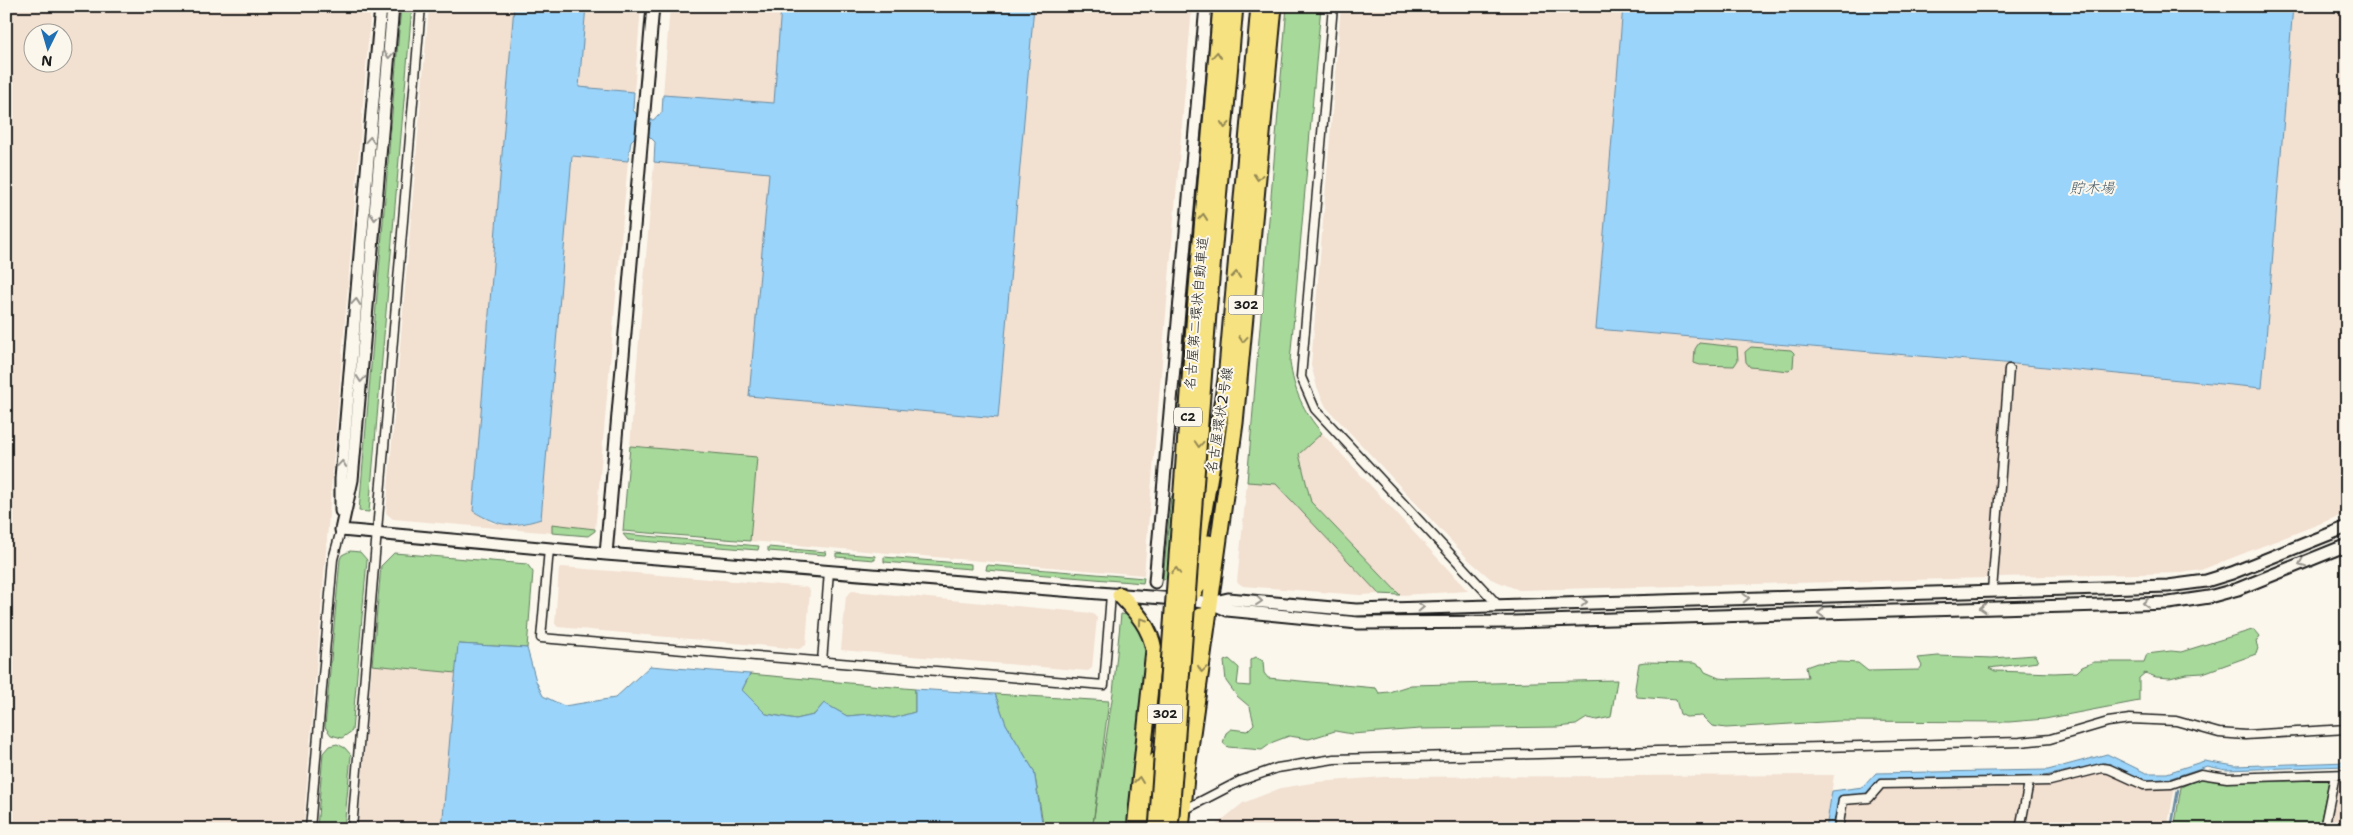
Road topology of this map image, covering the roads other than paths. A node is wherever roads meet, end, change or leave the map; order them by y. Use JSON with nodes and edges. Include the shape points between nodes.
{"nodes":[{"id":1,"x":381,"y":6,"type":"edge"},
{"id":2,"x":393,"y":6,"type":"edge"},
{"id":3,"x":421,"y":6,"type":"edge"},
{"id":4,"x":653,"y":6,"type":"edge"},
{"id":5,"x":1206,"y":6,"type":"edge"},
{"id":6,"x":1221,"y":6,"type":"edge"},
{"id":7,"x":1234,"y":6,"type":"edge"},
{"id":8,"x":1258,"y":6,"type":"edge"},
{"id":9,"x":1274,"y":6,"type":"edge"},
{"id":10,"x":1333,"y":6,"type":"edge"},
{"id":11,"x":2009,"y":370,"type":"dead end"},
{"id":12,"x":1230,"y":462,"type":"junction"},
{"id":13,"x":2347,"y":527,"type":"edge"},
{"id":14,"x":341,"y":530,"type":"junction"},
{"id":15,"x":376,"y":532,"type":"junction"},
{"id":16,"x":2347,"y":545,"type":"edge"},
{"id":17,"x":549,"y":549,"type":"junction"},
{"id":18,"x":606,"y":554,"type":"junction"},
{"id":19,"x":829,"y":571,"type":"junction"},
{"id":20,"x":1155,"y":582,"type":"dead end"},
{"id":21,"x":1992,"y":591,"type":"junction"},
{"id":22,"x":1116,"y":595,"type":"junction"},
{"id":23,"x":1188,"y":600,"type":"junction"},
{"id":24,"x":1211,"y":603,"type":"junction"},
{"id":25,"x":1497,"y":604,"type":"junction"},
{"id":26,"x":822,"y":662,"type":"junction"},
{"id":27,"x":2347,"y":729,"type":"edge"},
{"id":28,"x":2347,"y":774,"type":"edge"},
{"id":29,"x":2335,"y":775,"type":"junction"},
{"id":30,"x":2029,"y":782,"type":"junction"},
{"id":31,"x":1182,"y":811,"type":"junction"},
{"id":32,"x":310,"y":829,"type":"edge"},
{"id":33,"x":352,"y":829,"type":"edge"},
{"id":34,"x":1135,"y":829,"type":"edge"},
{"id":35,"x":1148,"y":829,"type":"edge"},
{"id":36,"x":1157,"y":829,"type":"edge"},
{"id":37,"x":1166,"y":829,"type":"edge"},
{"id":38,"x":1170,"y":829,"type":"edge"},
{"id":39,"x":1181,"y":829,"type":"edge"},
{"id":40,"x":1838,"y":829,"type":"edge"},
{"id":41,"x":2020,"y":829,"type":"edge"},
{"id":42,"x":2324,"y":829,"type":"edge"}],
"edges":[{"from":14,"to":1,"type":"street","one_way":true,"via":[[341,479]]},
{"from":2,"to":14,"type":"street","one_way":true,"via":[[352,480]]},
{"from":3,"to":15,"type":"street"},
{"from":4,"to":18,"type":"street"},
{"from":5,"to":20,"type":"street"},
{"from":36,"to":6,"type":"highway","name":"名古屋第二環状自動車道","number":"C2","one_way":true,"bridge":true},
{"from":7,"to":38,"type":"highway","name":"名古屋第二環状自動車道","number":"C2","one_way":true,"bridge":true},
{"from":23,"to":8,"type":"highway","name":"名古屋環状2号線","number":"302","one_way":true,"via":[[1227,373]]},
{"from":9,"to":12,"type":"highway","name":"名古屋環状2号線","number":"302","one_way":true},
{"from":10,"to":25,"type":"street","via":[[1301,376],[1316,409]]},
{"from":11,"to":21,"type":"street"},
{"from":12,"to":23,"type":"highway","via":[[1218,496],[1203,572],[1197,589]]},
{"from":12,"to":24,"type":"highway","name":"名古屋環状2号線","number":"302"},
{"from":13,"to":21,"type":"street","via":[[2206,581],[2168,586]]},
{"from":14,"to":15,"type":"street"},
{"from":14,"to":32,"type":"street","via":[[333,559]]},
{"from":15,"to":17,"type":"street"},
{"from":15,"to":33,"type":"street"},
{"from":16,"to":24,"type":"street","one_way":true,"via":[[2238,589],[2209,598],[2169,603],[1523,622],[1358,623],[1227,610]]},
{"from":17,"to":18,"type":"street"},
{"from":17,"to":26,"type":"street","via":[[541,638]]},
{"from":18,"to":19,"type":"street"},
{"from":19,"to":22,"type":"street"},
{"from":19,"to":26,"type":"street"},
{"from":25,"to":21,"type":"street","one_way":true},
{"from":22,"to":23,"type":"street"},
{"from":22,"to":26,"type":"street","via":[[1104,685]]},
{"from":34,"to":22,"type":"highway","one_way":true,"via":[[1154,650],[1144,622]]},
{"from":23,"to":24,"type":"street"},
{"from":23,"to":35,"type":"highway","name":"名古屋環状2号線","number":"302","via":[[1157,758]]},
{"from":24,"to":25,"type":"street","one_way":true,"via":[[1228,599],[1356,610]]},
{"from":24,"to":31,"type":"highway","name":"名古屋環状2号線","number":"302","one_way":true},
{"from":24,"to":37,"type":"highway","via":[[1201,617],[1196,633]]},
{"from":27,"to":31,"type":"street","via":[[2245,735],[2220,733],[2176,721],[2130,719],[2050,739],[2020,742],[1334,759],[1277,768],[1240,781]]},
{"from":28,"to":29,"type":"street"},
{"from":29,"to":30,"type":"street","via":[[2228,778],[2208,773],[2172,784],[2144,785],[2109,768],[2102,768],[2050,781]]},
{"from":29,"to":42,"type":"street"},
{"from":30,"to":40,"type":"street","via":[[1881,784],[1869,798],[1842,800]]},
{"from":30,"to":41,"type":"street"},
{"from":31,"to":39,"type":"highway","name":"名古屋環状2号線","number":"302"}]}
